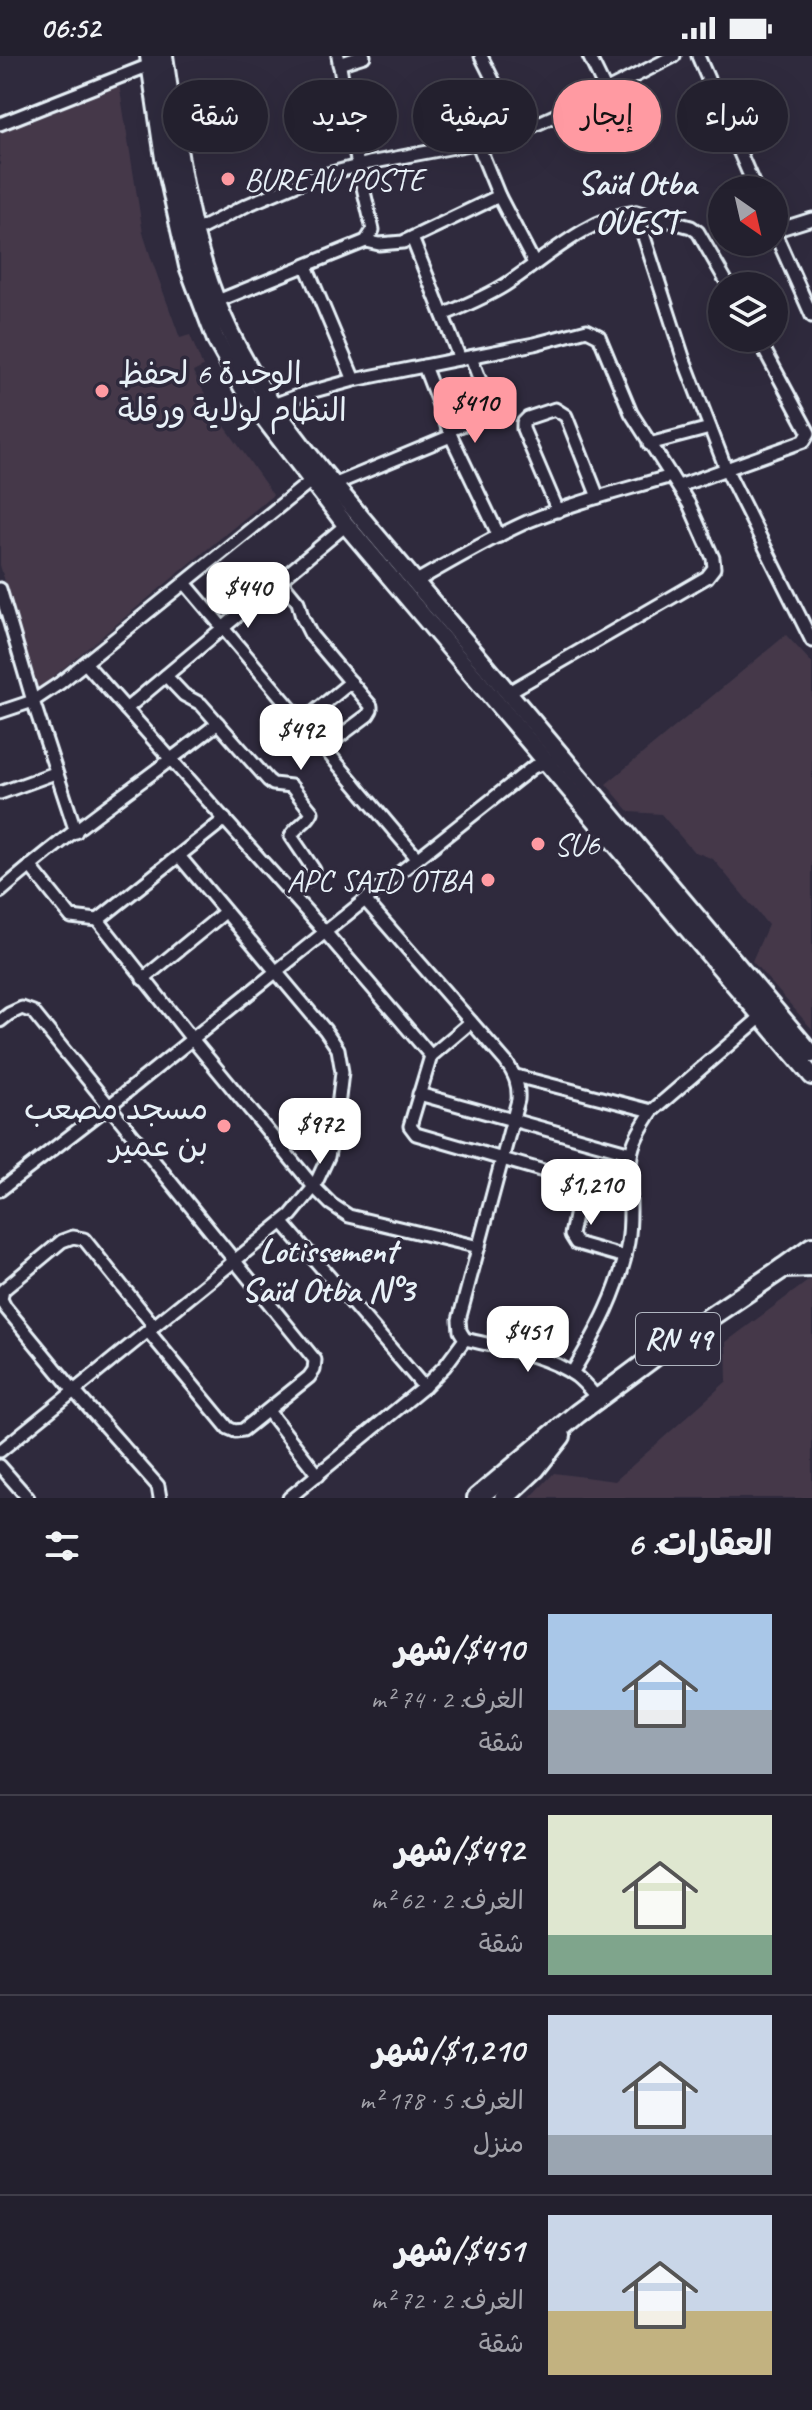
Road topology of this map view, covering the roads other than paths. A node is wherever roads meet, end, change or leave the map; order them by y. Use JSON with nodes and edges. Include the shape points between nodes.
{"nodes":[{"id":1,"x":364,"y":56,"type":"edge"},
{"id":2,"x":481,"y":56,"type":"edge"},
{"id":3,"x":589,"y":56,"type":"edge"},
{"id":4,"x":674,"y":56,"type":"edge"},
{"id":5,"x":698,"y":56,"type":"edge"},
{"id":6,"x":154,"y":59,"type":"edge"},
{"id":7,"x":339,"y":60,"type":"edge"},
{"id":8,"x":493,"y":80,"type":"edge"},
{"id":9,"x":601,"y":80,"type":"edge"},
{"id":10,"x":627,"y":80,"type":"edge"},
{"id":11,"x":0,"y":124,"type":"edge"},
{"id":12,"x":427,"y":152,"type":"edge"},
{"id":13,"x":481,"y":152,"type":"edge"},
{"id":14,"x":358,"y":166,"type":"junction"},
{"id":15,"x":750,"y":176,"type":"edge"},
{"id":16,"x":499,"y":196,"type":"junction"},
{"id":17,"x":636,"y":212,"type":"junction"},
{"id":18,"x":812,"y":219,"type":"edge"},
{"id":19,"x":788,"y":227,"type":"edge"},
{"id":20,"x":188,"y":234,"type":"junction"},
{"id":21,"x":412,"y":238,"type":"junction"},
{"id":22,"x":366,"y":241,"type":"junction"},
{"id":23,"x":785,"y":256,"type":"edge"},
{"id":24,"x":534,"y":263,"type":"junction"},
{"id":25,"x":306,"y":266,"type":"junction"},
{"id":26,"x":721,"y":272,"type":"edge"},
{"id":27,"x":210,"y":305,"type":"junction"},
{"id":28,"x":443,"y":315,"type":"junction"},
{"id":29,"x":812,"y":316,"type":"edge"},
{"id":30,"x":766,"y":352,"type":"edge"},
{"id":31,"x":466,"y":358,"type":"junction"},
{"id":32,"x":424,"y":366,"type":"junction"},
{"id":33,"x":354,"y":380,"type":"junction"},
{"id":34,"x":273,"y":405,"type":"junction"},
{"id":35,"x":710,"y":428,"type":"junction"},
{"id":36,"x":450,"y":433,"type":"junction"},
{"id":37,"x":649,"y":444,"type":"junction"},
{"id":38,"x":726,"y":469,"type":"junction"},
{"id":39,"x":312,"y":480,"type":"junction"},
{"id":40,"x":675,"y":481,"type":"junction"},
{"id":41,"x":333,"y":485,"type":"junction"},
{"id":42,"x":598,"y":497,"type":"junction"},
{"id":43,"x":558,"y":511,"type":"junction"},
{"id":44,"x":346,"y":525,"type":"junction"},
{"id":45,"x":499,"y":536,"type":"junction"},
{"id":46,"x":280,"y":580,"type":"junction"},
{"id":47,"x":415,"y":582,"type":"junction"},
{"id":48,"x":185,"y":583,"type":"junction"},
{"id":49,"x":0,"y":589,"type":"edge"},
{"id":50,"x":223,"y":628,"type":"junction"},
{"id":51,"x":812,"y":641,"type":"edge"},
{"id":52,"x":86,"y":664,"type":"junction"},
{"id":53,"x":166,"y":676,"type":"junction"},
{"id":54,"x":351,"y":682,"type":"junction"},
{"id":55,"x":507,"y":693,"type":"junction"},
{"id":56,"x":33,"y":701,"type":"junction"},
{"id":57,"x":126,"y":709,"type":"junction"},
{"id":58,"x":0,"y":712,"type":"edge"},
{"id":59,"x":302,"y":722,"type":"junction"},
{"id":60,"x":218,"y":723,"type":"junction"},
{"id":61,"x":324,"y":748,"type":"junction"},
{"id":62,"x":546,"y":757,"type":"junction"},
{"id":63,"x":172,"y":759,"type":"junction"},
{"id":64,"x":55,"y":773,"type":"junction"},
{"id":65,"x":0,"y":793,"type":"edge"},
{"id":66,"x":225,"y":819,"type":"junction"},
{"id":67,"x":76,"y":832,"type":"junction"},
{"id":68,"x":179,"y":856,"type":"junction"},
{"id":69,"x":417,"y":858,"type":"junction"},
{"id":70,"x":30,"y":866,"type":"junction"},
{"id":71,"x":0,"y":892,"type":"edge"},
{"id":72,"x":291,"y":894,"type":"junction"},
{"id":73,"x":365,"y":900,"type":"junction"},
{"id":74,"x":225,"y":912,"type":"junction"},
{"id":75,"x":98,"y":920,"type":"junction"},
{"id":76,"x":325,"y":932,"type":"junction"},
{"id":77,"x":276,"y":972,"type":"junction"},
{"id":78,"x":143,"y":979,"type":"junction"},
{"id":79,"x":761,"y":1017,"type":"junction"},
{"id":80,"x":0,"y":1021,"type":"edge"},
{"id":81,"x":471,"y":1022,"type":"junction"},
{"id":82,"x":192,"y":1039,"type":"junction"},
{"id":83,"x":812,"y":1054,"type":"edge"},
{"id":84,"x":431,"y":1056,"type":"junction"},
{"id":85,"x":516,"y":1076,"type":"junction"},
{"id":86,"x":812,"y":1076,"type":"edge"},
{"id":87,"x":419,"y":1094,"type":"junction"},
{"id":88,"x":109,"y":1106,"type":"junction"},
{"id":89,"x":652,"y":1111,"type":"junction"},
{"id":90,"x":513,"y":1121,"type":"junction"},
{"id":91,"x":631,"y":1153,"type":"junction"},
{"id":92,"x":503,"y":1158,"type":"junction"},
{"id":93,"x":582,"y":1182,"type":"junction"},
{"id":94,"x":314,"y":1187,"type":"junction"},
{"id":95,"x":0,"y":1190,"type":"edge"},
{"id":96,"x":630,"y":1196,"type":"junction"},
{"id":97,"x":283,"y":1223,"type":"junction"},
{"id":98,"x":479,"y":1247,"type":"junction"},
{"id":99,"x":812,"y":1247,"type":"edge"},
{"id":100,"x":625,"y":1257,"type":"junction"},
{"id":101,"x":235,"y":1262,"type":"junction"},
{"id":102,"x":812,"y":1267,"type":"edge"},
{"id":103,"x":783,"y":1268,"type":"junction"},
{"id":104,"x":151,"y":1329,"type":"junction"},
{"id":105,"x":465,"y":1339,"type":"junction"},
{"id":106,"x":572,"y":1373,"type":"junction"},
{"id":107,"x":424,"y":1387,"type":"junction"},
{"id":108,"x":74,"y":1391,"type":"junction"},
{"id":109,"x":598,"y":1399,"type":"junction"},
{"id":110,"x":268,"y":1411,"type":"junction"},
{"id":111,"x":577,"y":1414,"type":"junction"},
{"id":112,"x":0,"y":1451,"type":"edge"},
{"id":113,"x":0,"y":1466,"type":"edge"},
{"id":114,"x":318,"y":1475,"type":"junction"},
{"id":115,"x":28,"y":1498,"type":"edge"},
{"id":116,"x":160,"y":1498,"type":"edge"},
{"id":117,"x":289,"y":1498,"type":"edge"},
{"id":118,"x":477,"y":1498,"type":"edge"},
{"id":119,"x":504,"y":1498,"type":"edge"}],
"edges":[{"from":1,"to":7,"type":"street"},
{"from":2,"to":8,"type":"street"},
{"from":3,"to":9,"type":"street"},
{"from":4,"to":10,"type":"street"},
{"from":5,"to":15,"type":"street"},
{"from":6,"to":11,"type":"street"},
{"from":6,"to":20,"type":"main road","via":[[180,155]]},
{"from":7,"to":14,"type":"street"},
{"from":12,"to":14,"type":"street"},
{"from":13,"to":16,"type":"street"},
{"from":14,"to":20,"type":"street","via":[[285,187]]},
{"from":14,"to":22,"type":"street","via":[[373,230]]},
{"from":16,"to":21,"type":"street"},
{"from":16,"to":24,"type":"street"},
{"from":17,"to":24,"type":"street","via":[[595,226]]},
{"from":17,"to":26,"type":"street","via":[[691,227]]},
{"from":17,"to":35,"type":"street"},
{"from":18,"to":19,"type":"street"},
{"from":20,"to":27,"type":"main road"},
{"from":21,"to":22,"type":"street","via":[[392,244]]},
{"from":21,"to":28,"type":"street"},
{"from":22,"to":25,"type":"street"},
{"from":23,"to":29,"type":"street"},
{"from":24,"to":28,"type":"street","via":[[505,285]]},
{"from":25,"to":27,"type":"street"},
{"from":25,"to":33,"type":"street"},
{"from":27,"to":34,"type":"main road"},
{"from":27,"to":39,"type":"main road","via":[[216,340],[248,397]]},
{"from":28,"to":31,"type":"street"},
{"from":30,"to":38,"type":"street","via":[[808,437]]},
{"from":31,"to":32,"type":"street"},
{"from":31,"to":36,"type":"street","via":[[492,412]]},
{"from":31,"to":37,"type":"street","via":[[594,332]]},
{"from":32,"to":33,"type":"street"},
{"from":32,"to":36,"type":"street"},
{"from":33,"to":34,"type":"street"},
{"from":34,"to":41,"type":"main road"},
{"from":35,"to":37,"type":"street"},
{"from":35,"to":38,"type":"street"},
{"from":36,"to":41,"type":"street"},
{"from":36,"to":45,"type":"street"},
{"from":37,"to":40,"type":"street"},
{"from":38,"to":40,"type":"street"},
{"from":38,"to":51,"type":"street"},
{"from":39,"to":44,"type":"main road"},
{"from":39,"to":48,"type":"street"},
{"from":40,"to":42,"type":"street"},
{"from":40,"to":55,"type":"street","via":[[713,558],[707,577]]},
{"from":41,"to":47,"type":"main road"},
{"from":42,"to":43,"type":"street"},
{"from":42,"to":43,"type":"street","via":[[566,416],[555,409],[528,418],[523,429]]},
{"from":43,"to":45,"type":"street"},
{"from":44,"to":46,"type":"street"},
{"from":44,"to":62,"type":"main road"},
{"from":45,"to":47,"type":"street"},
{"from":46,"to":50,"type":"street"},
{"from":46,"to":54,"type":"street","via":[[298,602],[311,635]]},
{"from":47,"to":55,"type":"main road"},
{"from":48,"to":50,"type":"street"},
{"from":48,"to":52,"type":"street"},
{"from":49,"to":56,"type":"street"},
{"from":50,"to":53,"type":"street"},
{"from":50,"to":59,"type":"street"},
{"from":52,"to":56,"type":"street"},
{"from":52,"to":57,"type":"street"},
{"from":53,"to":57,"type":"street"},
{"from":53,"to":60,"type":"street"},
{"from":54,"to":59,"type":"street"},
{"from":54,"to":61,"type":"street","via":[[371,710]]},
{"from":55,"to":62,"type":"main road"},
{"from":56,"to":58,"type":"street"},
{"from":56,"to":64,"type":"street"},
{"from":57,"to":63,"type":"street"},
{"from":59,"to":61,"type":"street"},
{"from":60,"to":63,"type":"street"},
{"from":60,"to":72,"type":"street","via":[[268,780],[291,786],[312,812],[291,836],[313,874]]},
{"from":61,"to":69,"type":"street"},
{"from":62,"to":69,"type":"street"},
{"from":62,"to":79,"type":"main road"},
{"from":62,"to":83,"type":"main road"},
{"from":63,"to":66,"type":"street"},
{"from":63,"to":67,"type":"street"},
{"from":64,"to":65,"type":"street"},
{"from":64,"to":67,"type":"street"},
{"from":66,"to":68,"type":"street"},
{"from":66,"to":72,"type":"street"},
{"from":67,"to":70,"type":"street"},
{"from":68,"to":74,"type":"street"},
{"from":68,"to":75,"type":"street"},
{"from":69,"to":73,"type":"street"},
{"from":70,"to":71,"type":"street"},
{"from":70,"to":75,"type":"street","via":[[71,917]]},
{"from":72,"to":76,"type":"street"},
{"from":73,"to":76,"type":"street"},
{"from":73,"to":81,"type":"street"},
{"from":74,"to":77,"type":"street"},
{"from":74,"to":78,"type":"street"},
{"from":75,"to":78,"type":"street"},
{"from":76,"to":77,"type":"street"},
{"from":76,"to":84,"type":"street"},
{"from":77,"to":82,"type":"street"},
{"from":77,"to":94,"type":"street","via":[[338,1049],[342,1072],[328,1157]]},
{"from":78,"to":82,"type":"street"},
{"from":79,"to":86,"type":"main road"},
{"from":79,"to":89,"type":"street"},
{"from":80,"to":88,"type":"street","via":[[22,1008],[33,1012]]},
{"from":81,"to":84,"type":"street"},
{"from":81,"to":85,"type":"street"},
{"from":82,"to":88,"type":"street"},
{"from":82,"to":94,"type":"street"},
{"from":84,"to":87,"type":"street"},
{"from":85,"to":89,"type":"street"},
{"from":85,"to":90,"type":"street"},
{"from":87,"to":90,"type":"street"},
{"from":87,"to":92,"type":"street","via":[[410,1126],[416,1134]]},
{"from":88,"to":95,"type":"street"},
{"from":88,"to":101,"type":"street"},
{"from":89,"to":91,"type":"street"},
{"from":90,"to":91,"type":"street"},
{"from":90,"to":92,"type":"street"},
{"from":91,"to":96,"type":"street"},
{"from":92,"to":93,"type":"street"},
{"from":92,"to":98,"type":"street"},
{"from":93,"to":96,"type":"street"},
{"from":93,"to":100,"type":"street","via":[[572,1240]]},
{"from":94,"to":97,"type":"street"},
{"from":94,"to":98,"type":"street","via":[[349,1216]]},
{"from":96,"to":100,"type":"street"},
{"from":97,"to":101,"type":"street"},
{"from":97,"to":107,"type":"street"},
{"from":98,"to":105,"type":"street","via":[[459,1320]]},
{"from":99,"to":103,"type":"highway","number":"RN 49"},
{"from":100,"to":106,"type":"street","via":[[602,1319]]},
{"from":101,"to":104,"type":"street"},
{"from":101,"to":110,"type":"street","via":[[315,1360],[309,1377]]},
{"from":102,"to":103,"type":"highway"},
{"from":103,"to":109,"type":"highway","number":"RN 49"},
{"from":104,"to":108,"type":"street"},
{"from":104,"to":108,"type":"street","via":[[84,1239],[62,1241],[3,1290],[1,1299]]},
{"from":104,"to":110,"type":"street","via":[[228,1428],[243,1430]]},
{"from":105,"to":106,"type":"street"},
{"from":105,"to":107,"type":"street"},
{"from":106,"to":109,"type":"street"},
{"from":107,"to":114,"type":"street"},
{"from":108,"to":112,"type":"street"},
{"from":108,"to":116,"type":"street","via":[[158,1486]]},
{"from":109,"to":111,"type":"highway","number":"RN 49"},
{"from":110,"to":114,"type":"street"},
{"from":111,"to":118,"type":"highway","number":"RN 49"},
{"from":111,"to":119,"type":"highway","number":"RN 49","via":[[535,1469]]},
{"from":113,"to":115,"type":"street"},
{"from":114,"to":117,"type":"street"}]}
